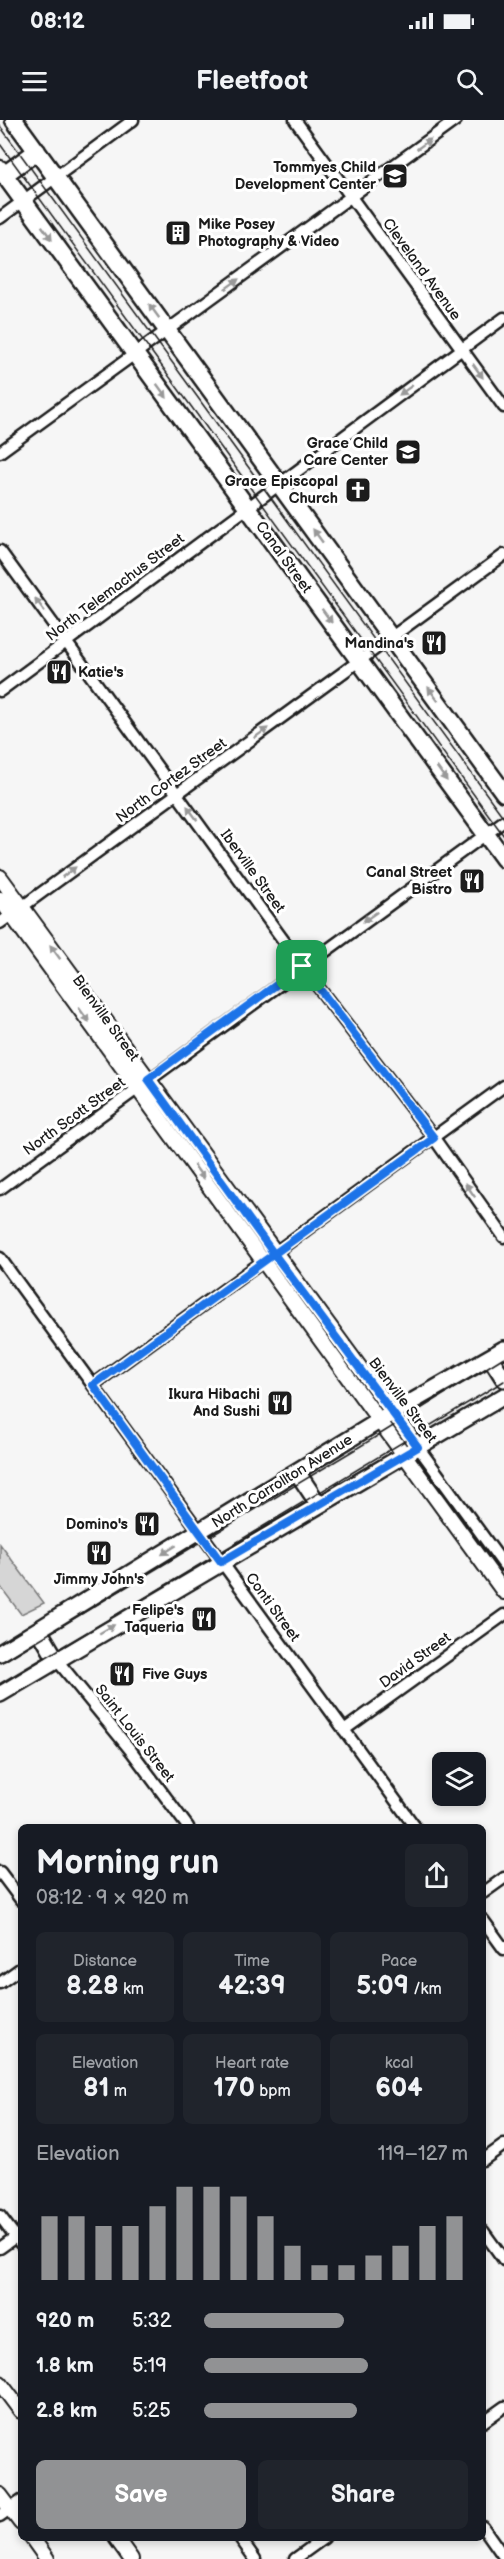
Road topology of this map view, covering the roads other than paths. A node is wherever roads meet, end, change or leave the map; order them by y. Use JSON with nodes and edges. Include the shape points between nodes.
{"nodes":[{"id":1,"x":14,"y":120,"type":"edge"},
{"id":2,"x":133,"y":120,"type":"edge"},
{"id":3,"x":295,"y":120,"type":"edge"},
{"id":4,"x":456,"y":120,"type":"edge"},
{"id":5,"x":37,"y":151,"type":"junction"},
{"id":6,"x":2,"y":172,"type":"edge"},
{"id":7,"x":56,"y":177,"type":"junction"},
{"id":8,"x":351,"y":197,"type":"junction"},
{"id":9,"x":24,"y":201,"type":"junction"},
{"id":10,"x":0,"y":218,"type":"edge"},
{"id":11,"x":504,"y":318,"type":"edge"},
{"id":12,"x":168,"y":330,"type":"junction"},
{"id":13,"x":462,"y":349,"type":"junction"},
{"id":14,"x":136,"y":355,"type":"junction"},
{"id":15,"x":504,"y":407,"type":"edge"},
{"id":16,"x":0,"y":452,"type":"edge"},
{"id":17,"x":279,"y":483,"type":"junction"},
{"id":18,"x":247,"y":506,"type":"junction"},
{"id":19,"x":0,"y":551,"type":"edge"},
{"id":20,"x":504,"y":555,"type":"edge"},
{"id":21,"x":392,"y":638,"type":"junction"},
{"id":22,"x":67,"y":642,"type":"junction"},
{"id":23,"x":360,"y":661,"type":"junction"},
{"id":24,"x":0,"y":690,"type":"edge"},
{"id":25,"x":504,"y":793,"type":"edge"},
{"id":26,"x":178,"y":794,"type":"junction"},
{"id":27,"x":504,"y":821,"type":"edge"},
{"id":28,"x":486,"y":834,"type":"junction"},
{"id":29,"x":504,"y":859,"type":"edge"},
{"id":30,"x":0,"y":877,"type":"edge"},
{"id":31,"x":0,"y":899,"type":"edge"},
{"id":32,"x":11,"y":915,"type":"edge"},
{"id":33,"x":302,"y":966,"type":"junction"},
{"id":34,"x":142,"y":1083,"type":"junction"},
{"id":35,"x":504,"y":1086,"type":"edge"},
{"id":36,"x":434,"y":1138,"type":"junction"},
{"id":37,"x":0,"y":1189,"type":"edge"},
{"id":38,"x":504,"y":1237,"type":"edge"},
{"id":39,"x":0,"y":1258,"type":"edge"},
{"id":40,"x":269,"y":1258,"type":"junction"},
{"id":41,"x":504,"y":1349,"type":"edge"},
{"id":42,"x":489,"y":1357,"type":"junction"},
{"id":43,"x":504,"y":1379,"type":"edge"},
{"id":44,"x":93,"y":1385,"type":"junction"},
{"id":45,"x":504,"y":1396,"type":"edge"},
{"id":46,"x":386,"y":1417,"type":"junction"},
{"id":47,"x":411,"y":1451,"type":"junction"},
{"id":48,"x":297,"y":1472,"type":"junction"},
{"id":49,"x":319,"y":1505,"type":"junction"},
{"id":50,"x":200,"y":1532,"type":"junction"},
{"id":51,"x":221,"y":1562,"type":"junction"},
{"id":52,"x":504,"y":1565,"type":"edge"},
{"id":53,"x":504,"y":1592,"type":"edge"},
{"id":54,"x":504,"y":1615,"type":"edge"},
{"id":55,"x":39,"y":1630,"type":"junction"},
{"id":56,"x":0,"y":1653,"type":"edge"},
{"id":57,"x":56,"y":1659,"type":"junction"},
{"id":58,"x":0,"y":1694,"type":"edge"},
{"id":59,"x":344,"y":1730,"type":"junction"},
{"id":60,"x":186,"y":1824,"type":"edge"},
{"id":61,"x":413,"y":1824,"type":"edge"},
{"id":62,"x":0,"y":1872,"type":"edge"},
{"id":63,"x":504,"y":1878,"type":"edge"},
{"id":64,"x":486,"y":1891,"type":"edge"},
{"id":65,"x":18,"y":1896,"type":"edge"},
{"id":66,"x":486,"y":1924,"type":"edge"},
{"id":67,"x":504,"y":1949,"type":"edge"},
{"id":68,"x":18,"y":1970,"type":"edge"},
{"id":69,"x":0,"y":1983,"type":"edge"},
{"id":70,"x":504,"y":2145,"type":"edge"},
{"id":71,"x":486,"y":2158,"type":"edge"},
{"id":72,"x":0,"y":2216,"type":"edge"},
{"id":73,"x":486,"y":2235,"type":"edge"},
{"id":74,"x":18,"y":2237,"type":"edge"},
{"id":75,"x":18,"y":2239,"type":"edge"},
{"id":76,"x":0,"y":2248,"type":"edge"},
{"id":77,"x":504,"y":2260,"type":"edge"},
{"id":78,"x":0,"y":2383,"type":"edge"},
{"id":79,"x":504,"y":2406,"type":"edge"},
{"id":80,"x":18,"y":2407,"type":"edge"},
{"id":81,"x":486,"y":2420,"type":"edge"},
{"id":82,"x":0,"y":2495,"type":"edge"},
{"id":83,"x":10,"y":2508,"type":"edge"},
{"id":84,"x":486,"y":2531,"type":"edge"},
{"id":85,"x":34,"y":2541,"type":"edge"},
{"id":86,"x":118,"y":2541,"type":"edge"},
{"id":87,"x":242,"y":2541,"type":"edge"},
{"id":88,"x":320,"y":2541,"type":"edge"},
{"id":89,"x":504,"y":2556,"type":"edge"},
{"id":90,"x":47,"y":2559,"type":"edge"},
{"id":91,"x":131,"y":2559,"type":"edge"},
{"id":92,"x":255,"y":2559,"type":"edge"},
{"id":93,"x":295,"y":2559,"type":"edge"}],
"edges":[{"from":1,"to":5,"type":"main road"},
{"from":2,"to":7,"type":"street"},
{"from":3,"to":8,"type":"street","name":"Cleveland Avenue"},
{"from":8,"to":4,"type":"street","one_way":true},
{"from":5,"to":6,"type":"main road"},
{"from":5,"to":7,"type":"main road"},
{"from":6,"to":9,"type":"main road","name":"Canal Street"},
{"from":7,"to":9,"type":"street"},
{"from":12,"to":7,"type":"main road","one_way":true},
{"from":12,"to":8,"type":"street","one_way":true},
{"from":8,"to":13,"type":"street","name":"Cleveland Avenue"},
{"from":9,"to":10,"type":"street"},
{"from":9,"to":14,"type":"main road","name":"Canal Street","one_way":true},
{"from":11,"to":13,"type":"street","name":"North Telemachus Street"},
{"from":12,"to":14,"type":"street"},
{"from":12,"to":17,"type":"main road"},
{"from":13,"to":15,"type":"street","name":"Cleveland Avenue","one_way":true},
{"from":13,"to":17,"type":"street","name":"North Telemachus Street","one_way":true},
{"from":14,"to":16,"type":"street"},
{"from":14,"to":18,"type":"main road","name":"Canal Street","one_way":true},
{"from":17,"to":18,"type":"street","name":"North Telemachus Street"},
{"from":21,"to":17,"type":"main road","one_way":true},
{"from":18,"to":22,"type":"street","name":"North Telemachus Street"},
{"from":18,"to":23,"type":"main road","name":"Canal Street","one_way":true},
{"from":22,"to":19,"type":"street","name":"Iberville Street","one_way":true},
{"from":20,"to":21,"type":"street","name":"North Cortez Street"},
{"from":21,"to":23,"type":"street","name":"North Cortez Street"},
{"from":25,"to":21,"type":"main road","one_way":true},
{"from":22,"to":24,"type":"street","name":"North Telemachus Street"},
{"from":22,"to":26,"type":"street","name":"Iberville Street"},
{"from":26,"to":23,"type":"street","name":"North Cortez Street","one_way":true},
{"from":23,"to":28,"type":"main road","name":"Canal Street","one_way":true},
{"from":32,"to":26,"type":"street","name":"North Cortez Street","one_way":true},
{"from":33,"to":26,"type":"street","name":"Iberville Street","one_way":true},
{"from":27,"to":28,"type":"street","name":"North Scott Street"},
{"from":28,"to":29,"type":"main road","name":"Canal Street"},
{"from":28,"to":33,"type":"street","name":"North Scott Street","one_way":true},
{"from":30,"to":32,"type":"street","name":"Bienville Street"},
{"from":31,"to":32,"type":"street","name":"Bienville Street"},
{"from":32,"to":34,"type":"street","name":"Bienville Street"},
{"from":33,"to":34,"type":"street","name":"North Scott Street"},
{"from":33,"to":36,"type":"street","name":"Iberville Street"},
{"from":34,"to":37,"type":"street","name":"North Scott Street"},
{"from":34,"to":40,"type":"street","name":"Bienville Street"},
{"from":35,"to":36,"type":"street"},
{"from":38,"to":36,"type":"street","name":"Iberville Street","one_way":true},
{"from":36,"to":40,"type":"street"},
{"from":39,"to":44,"type":"street","name":"Conti Street"},
{"from":40,"to":44,"type":"street"},
{"from":40,"to":46,"type":"street","name":"Bienville Street"},
{"from":41,"to":42,"type":"main road","name":"North Carrollton Avenue"},
{"from":42,"to":43,"type":"main road"},
{"from":42,"to":46,"type":"main road","name":"North Carrollton Avenue"},
{"from":44,"to":50,"type":"street","name":"Conti Street"},
{"from":45,"to":47,"type":"main road"},
{"from":46,"to":47,"type":"street","name":"Bienville Street"},
{"from":46,"to":48,"type":"main road","name":"North Carrollton Avenue"},
{"from":47,"to":49,"type":"main road"},
{"from":47,"to":52,"type":"street","name":"Bienville Street"},
{"from":47,"to":53,"type":"street","name":"Bienville Street"},
{"from":48,"to":49,"type":"main road"},
{"from":48,"to":50,"type":"main road","name":"North Carrollton Avenue"},
{"from":49,"to":51,"type":"main road"},
{"from":50,"to":51,"type":"street","name":"Conti Street"},
{"from":50,"to":55,"type":"main road","name":"North Carrollton Avenue","one_way":true},
{"from":57,"to":51,"type":"main road","one_way":true},
{"from":51,"to":59,"type":"street","name":"Conti Street"},
{"from":54,"to":59,"type":"street","name":"David Street"},
{"from":55,"to":56,"type":"main road","name":"North Carrollton Avenue"},
{"from":55,"to":57,"type":"main road"},
{"from":57,"to":58,"type":"main road"},
{"from":57,"to":60,"type":"street","name":"Saint Louis Street"},
{"from":59,"to":61,"type":"street","name":"Conti Street"},
{"from":62,"to":65,"type":"street"},
{"from":63,"to":64,"type":"street"},
{"from":66,"to":67,"type":"street"},
{"from":68,"to":69,"type":"street"},
{"from":70,"to":71,"type":"street"},
{"from":72,"to":74,"type":"street"},
{"from":73,"to":77,"type":"street"},
{"from":75,"to":76,"type":"street"},
{"from":78,"to":80,"type":"street"},
{"from":79,"to":81,"type":"street"},
{"from":82,"to":83,"type":"street"},
{"from":84,"to":89,"type":"street"},
{"from":85,"to":90,"type":"street"},
{"from":86,"to":91,"type":"street"},
{"from":87,"to":92,"type":"street"},
{"from":88,"to":93,"type":"street"}]}
